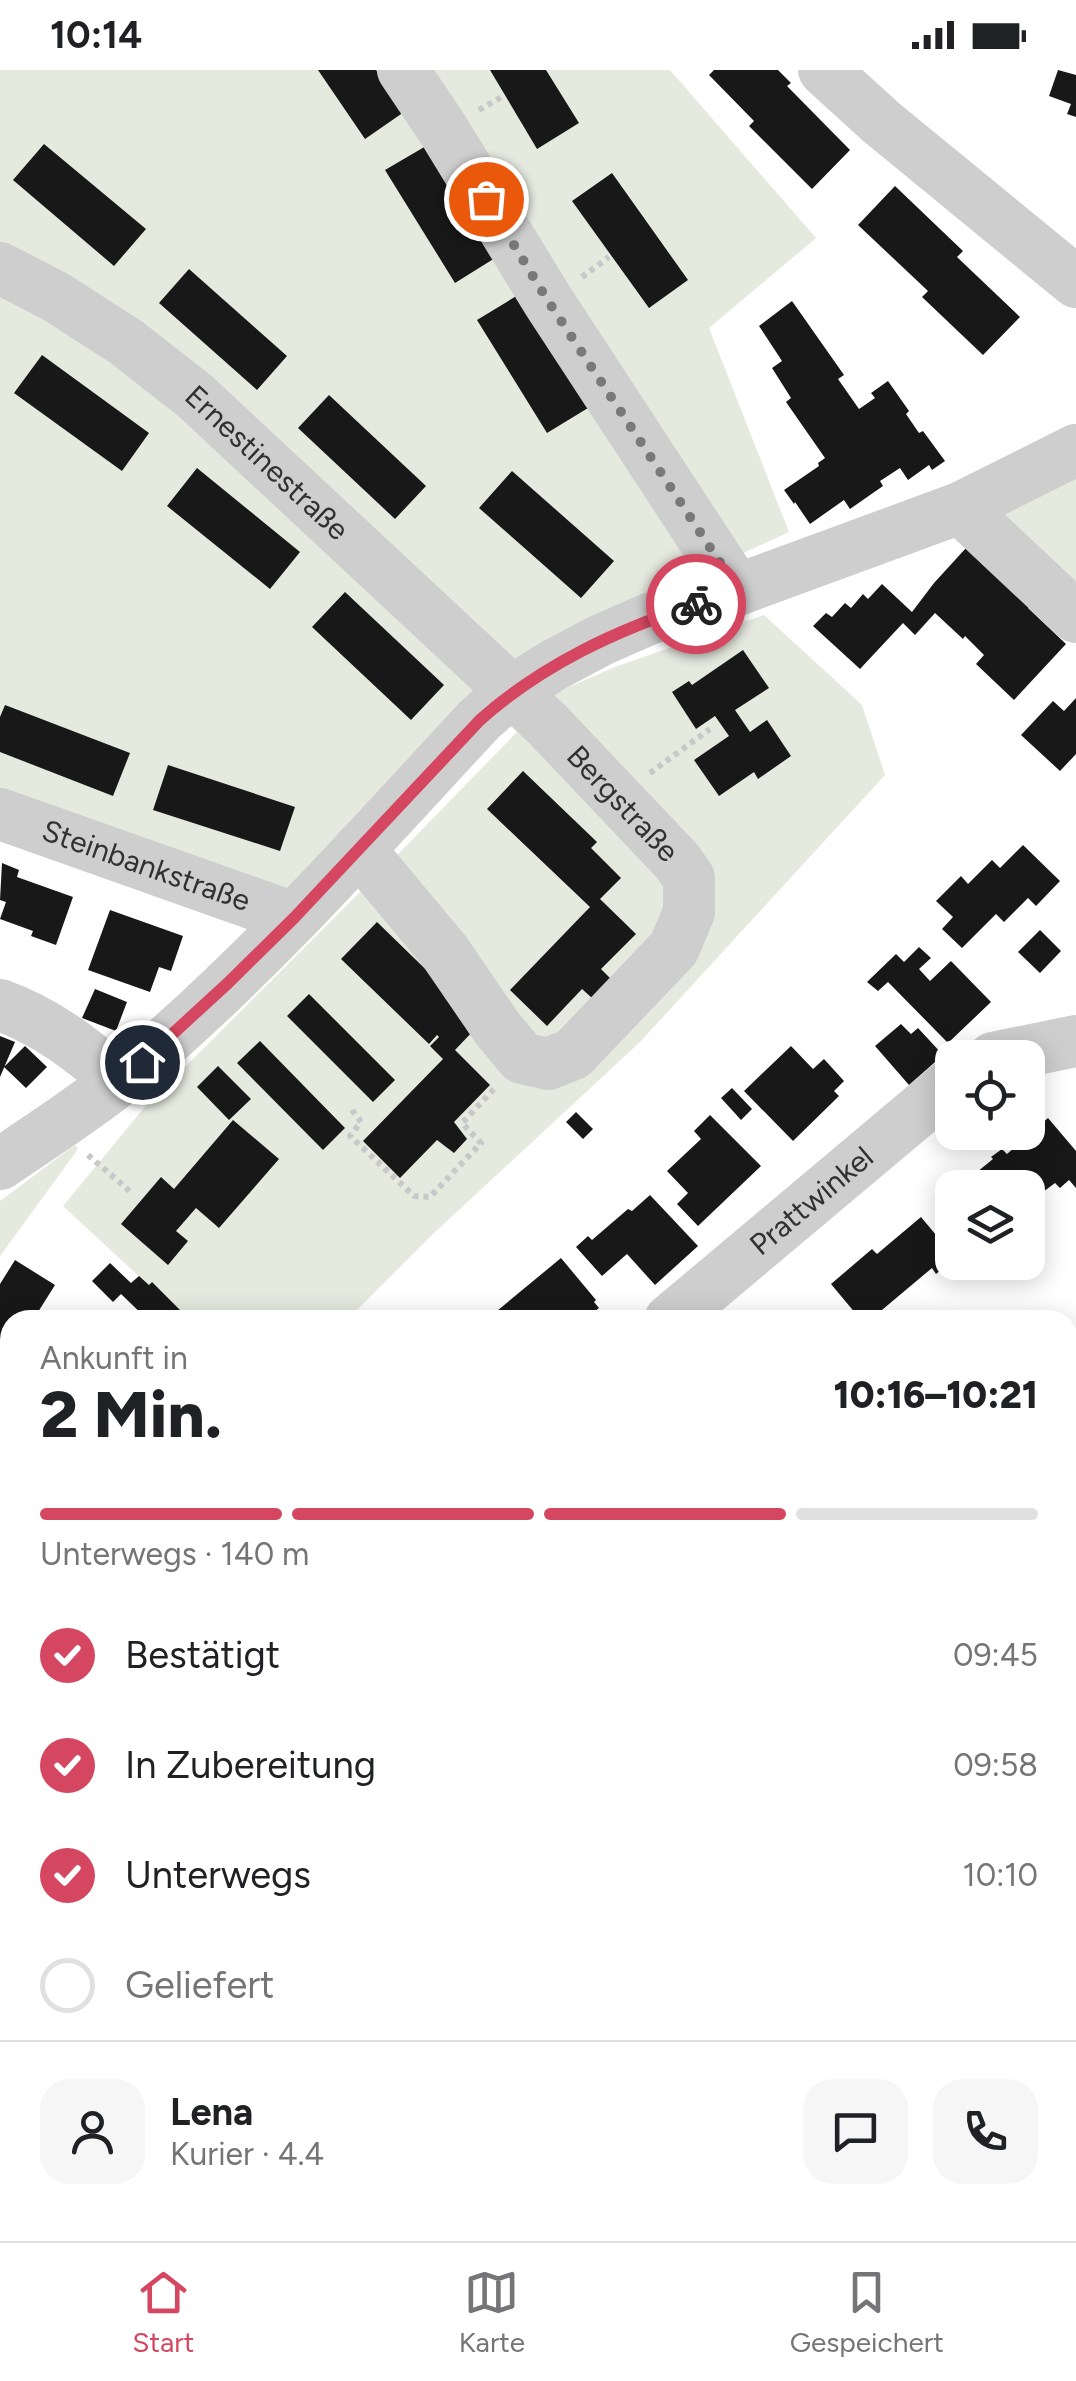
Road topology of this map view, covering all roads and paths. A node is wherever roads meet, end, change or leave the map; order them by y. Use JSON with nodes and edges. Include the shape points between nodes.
{"nodes":[{"id":1,"x":403,"y":70,"type":"edge"},
{"id":2,"x":824,"y":70,"type":"edge"},
{"id":3,"x":0,"y":268,"type":"edge"},
{"id":4,"x":1076,"y":282,"type":"edge"},
{"id":5,"x":1076,"y":450,"type":"edge"},
{"id":6,"x":960,"y":508,"type":"junction"},
{"id":7,"x":738,"y":590,"type":"junction"},
{"id":8,"x":1076,"y":617,"type":"edge"},
{"id":9,"x":512,"y":692,"type":"junction"},
{"id":10,"x":710,"y":729,"type":"dead end"},
{"id":11,"x":617,"y":797,"type":"junction"},
{"id":12,"x":0,"y":814,"type":"edge"},
{"id":13,"x":359,"y":849,"type":"junction"},
{"id":14,"x":294,"y":918,"type":"junction"},
{"id":15,"x":0,"y":1005,"type":"edge"},
{"id":16,"x":1076,"y":1041,"type":"edge"},
{"id":17,"x":1045,"y":1047,"type":"edge"},
{"id":18,"x":522,"y":1058,"type":"junction"},
{"id":19,"x":118,"y":1081,"type":"junction"},
{"id":20,"x":935,"y":1097,"type":"edge"},
{"id":21,"x":352,"y":1110,"type":"dead end"},
{"id":22,"x":63,"y":1122,"type":"junction"},
{"id":23,"x":0,"y":1164,"type":"edge"},
{"id":24,"x":132,"y":1193,"type":"dead end"},
{"id":25,"x":682,"y":1310,"type":"edge"}],
"edges":[{"from":1,"to":7,"type":"street"},
{"from":2,"to":4,"type":"street"},
{"from":3,"to":9,"type":"street","name":"Ernestinestraße","via":[[56,296],[195,396]]},
{"from":5,"to":6,"type":"street"},
{"from":6,"to":7,"type":"street"},
{"from":6,"to":8,"type":"street"},
{"from":7,"to":9,"type":"street","via":[[601,640]]},
{"from":9,"to":11,"type":"street","name":"Bergstraße"},
{"from":9,"to":13,"type":"street"},
{"from":10,"to":11,"type":"path"},
{"from":11,"to":18,"type":"street","name":"Bergstraße","via":[[689,878],[688,912],[674,948],[573,1054],[548,1064]]},
{"from":12,"to":14,"type":"street","name":"Steinbankstraße"},
{"from":13,"to":14,"type":"street"},
{"from":13,"to":18,"type":"street"},
{"from":14,"to":19,"type":"street"},
{"from":15,"to":19,"type":"street","via":[[26,1014]]},
{"from":16,"to":17,"type":"street"},
{"from":18,"to":21,"type":"path","via":[[462,1123],[481,1143],[430,1197],[414,1196],[350,1136],[361,1122]]},
{"from":19,"to":22,"type":"street"},
{"from":20,"to":25,"type":"street","name":"Prattwinkel"},
{"from":22,"to":23,"type":"street"},
{"from":22,"to":24,"type":"path","via":[[86,1153]]}]}
